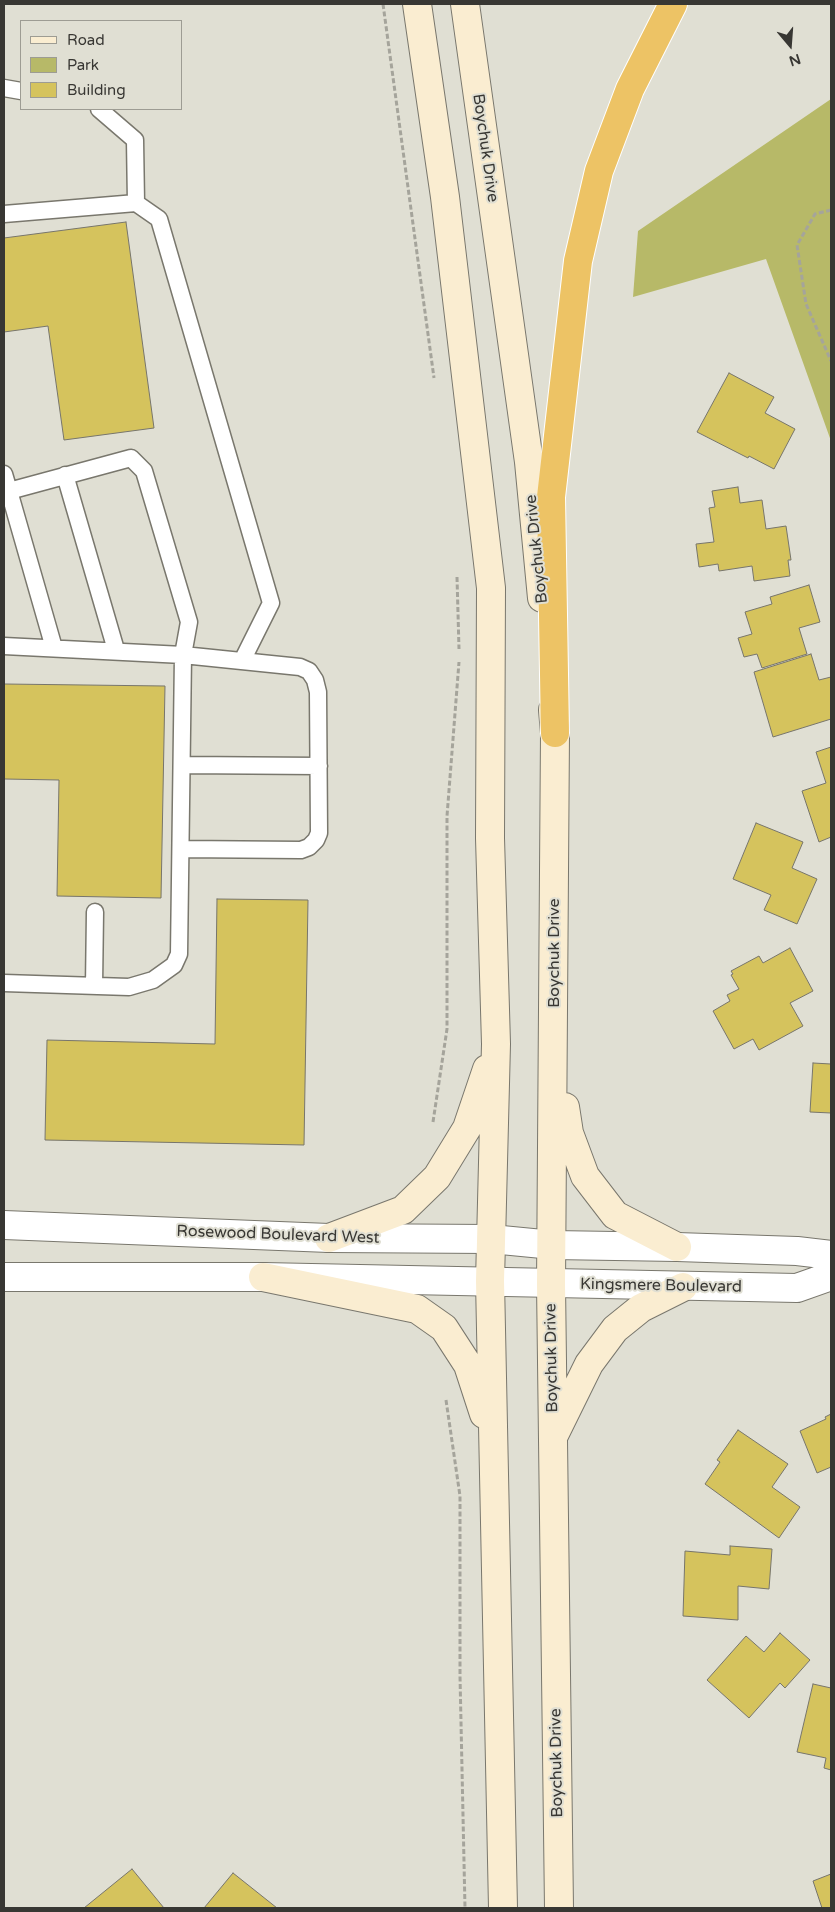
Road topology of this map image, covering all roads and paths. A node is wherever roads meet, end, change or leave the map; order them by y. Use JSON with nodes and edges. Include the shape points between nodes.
{"nodes":[{"id":1,"x":383,"y":4,"type":"edge"},
{"id":2,"x":417,"y":4,"type":"edge"},
{"id":3,"x":465,"y":4,"type":"edge"},
{"id":4,"x":673,"y":4,"type":"edge"},
{"id":5,"x":4,"y":88,"type":"edge"},
{"id":6,"x":20,"y":91,"type":"edge"},
{"id":7,"x":100,"y":110,"type":"edge"},
{"id":8,"x":136,"y":203,"type":"junction"},
{"id":9,"x":831,"y":210,"type":"edge"},
{"id":10,"x":4,"y":214,"type":"edge"},
{"id":11,"x":831,"y":361,"type":"edge"},
{"id":12,"x":435,"y":383,"type":"dead end"},
{"id":13,"x":4,"y":474,"type":"edge"},
{"id":14,"x":65,"y":475,"type":"junction"},
{"id":15,"x":10,"y":491,"type":"junction"},
{"id":16,"x":458,"y":575,"type":"dead end"},
{"id":17,"x":4,"y":646,"type":"edge"},
{"id":18,"x":54,"y":648,"type":"junction"},
{"id":19,"x":116,"y":650,"type":"junction"},
{"id":20,"x":183,"y":655,"type":"junction"},
{"id":21,"x":242,"y":661,"type":"junction"},
{"id":22,"x":556,"y":733,"type":"junction"},
{"id":23,"x":182,"y":766,"type":"junction"},
{"id":24,"x":318,"y":766,"type":"junction"},
{"id":25,"x":181,"y":849,"type":"junction"},
{"id":26,"x":95,"y":912,"type":"dead end"},
{"id":27,"x":4,"y":983,"type":"edge"},
{"id":28,"x":94,"y":986,"type":"junction"},
{"id":29,"x":554,"y":1037,"type":"junction"},
{"id":30,"x":496,"y":1044,"type":"junction"},
{"id":31,"x":432,"y":1126,"type":"dead end"},
{"id":32,"x":4,"y":1225,"type":"edge"},
{"id":33,"x":330,"y":1238,"type":"junction"},
{"id":34,"x":491,"y":1239,"type":"junction"},
{"id":35,"x":553,"y":1245,"type":"junction"},
{"id":36,"x":677,"y":1246,"type":"junction"},
{"id":37,"x":831,"y":1255,"type":"edge"},
{"id":38,"x":831,"y":1276,"type":"edge"},
{"id":39,"x":4,"y":1277,"type":"edge"},
{"id":40,"x":263,"y":1277,"type":"junction"},
{"id":41,"x":490,"y":1281,"type":"junction"},
{"id":42,"x":551,"y":1284,"type":"junction"},
{"id":43,"x":683,"y":1287,"type":"junction"},
{"id":44,"x":446,"y":1398,"type":"dead end"},
{"id":45,"x":493,"y":1438,"type":"junction"},
{"id":46,"x":553,"y":1439,"type":"junction"},
{"id":47,"x":465,"y":1908,"type":"edge"},
{"id":48,"x":503,"y":1908,"type":"edge"},
{"id":49,"x":559,"y":1908,"type":"edge"}],
"edges":[{"from":1,"to":12,"type":"path"},
{"from":2,"to":30,"type":"main road","via":[[445,197],[491,588],[490,838]]},
{"from":3,"to":22,"type":"main road","name":"Boychuk Drive","via":[[529,462]]},
{"from":4,"to":22,"type":"highway","via":[[630,89],[598,170],[578,261],[551,497]]},
{"from":5,"to":6,"type":"lane"},
{"from":7,"to":8,"type":"lane","via":[[135,140]]},
{"from":8,"to":10,"type":"lane"},
{"from":8,"to":21,"type":"lane","via":[[159,219],[271,603]]},
{"from":9,"to":11,"type":"path","via":[[815,214],[797,245],[806,304]]},
{"from":13,"to":15,"type":"lane"},
{"from":14,"to":15,"type":"lane"},
{"from":14,"to":19,"type":"lane"},
{"from":14,"to":20,"type":"lane","via":[[131,458],[139,463],[189,622]]},
{"from":15,"to":18,"type":"lane"},
{"from":16,"to":31,"type":"path","via":[[459,662],[447,816],[447,1029]]},
{"from":17,"to":18,"type":"lane"},
{"from":18,"to":19,"type":"lane"},
{"from":19,"to":20,"type":"lane"},
{"from":20,"to":21,"type":"lane"},
{"from":20,"to":23,"type":"lane"},
{"from":21,"to":24,"type":"lane","via":[[300,667],[309,671],[318,692]]},
{"from":22,"to":29,"type":"main road","name":"Boychuk Drive"},
{"from":23,"to":24,"type":"lane"},
{"from":23,"to":25,"type":"lane"},
{"from":24,"to":25,"type":"lane","via":[[319,833],[309,847],[301,850]]},
{"from":25,"to":28,"type":"lane","via":[[179,954],[174,964],[161,976],[142,984]]},
{"from":26,"to":28,"type":"lane"},
{"from":27,"to":28,"type":"lane"},
{"from":29,"to":35,"type":"main road","name":"Boychuk Drive"},
{"from":29,"to":36,"type":"main road","via":[[569,1133],[585,1176],[615,1214]]},
{"from":30,"to":33,"type":"main road","via":[[467,1128],[437,1177],[403,1210]]},
{"from":30,"to":34,"type":"main road"},
{"from":32,"to":33,"type":"street","name":"Rosewood Boulevard West"},
{"from":33,"to":34,"type":"street","name":"Rosewood Boulevard West"},
{"from":34,"to":35,"type":"street","name":"Rosewood Boulevard West"},
{"from":34,"to":41,"type":"main road"},
{"from":35,"to":36,"type":"street"},
{"from":35,"to":42,"type":"main road","name":"Boychuk Drive"},
{"from":36,"to":37,"type":"street"},
{"from":38,"to":43,"type":"street","name":"Kingsmere Boulevard","via":[[797,1288]]},
{"from":39,"to":40,"type":"street"},
{"from":40,"to":41,"type":"street"},
{"from":40,"to":45,"type":"main road","via":[[417,1309],[444,1328],[468,1365]]},
{"from":41,"to":42,"type":"street","name":"Kingsmere Boulevard"},
{"from":41,"to":45,"type":"main road"},
{"from":42,"to":43,"type":"street","name":"Kingsmere Boulevard"},
{"from":42,"to":46,"type":"main road","name":"Boychuk Drive"},
{"from":43,"to":46,"type":"main road","via":[[642,1308],[615,1329],[589,1364]]},
{"from":44,"to":47,"type":"path","via":[[460,1496]]},
{"from":45,"to":48,"type":"main road"},
{"from":46,"to":49,"type":"main road","name":"Boychuk Drive"}]}
